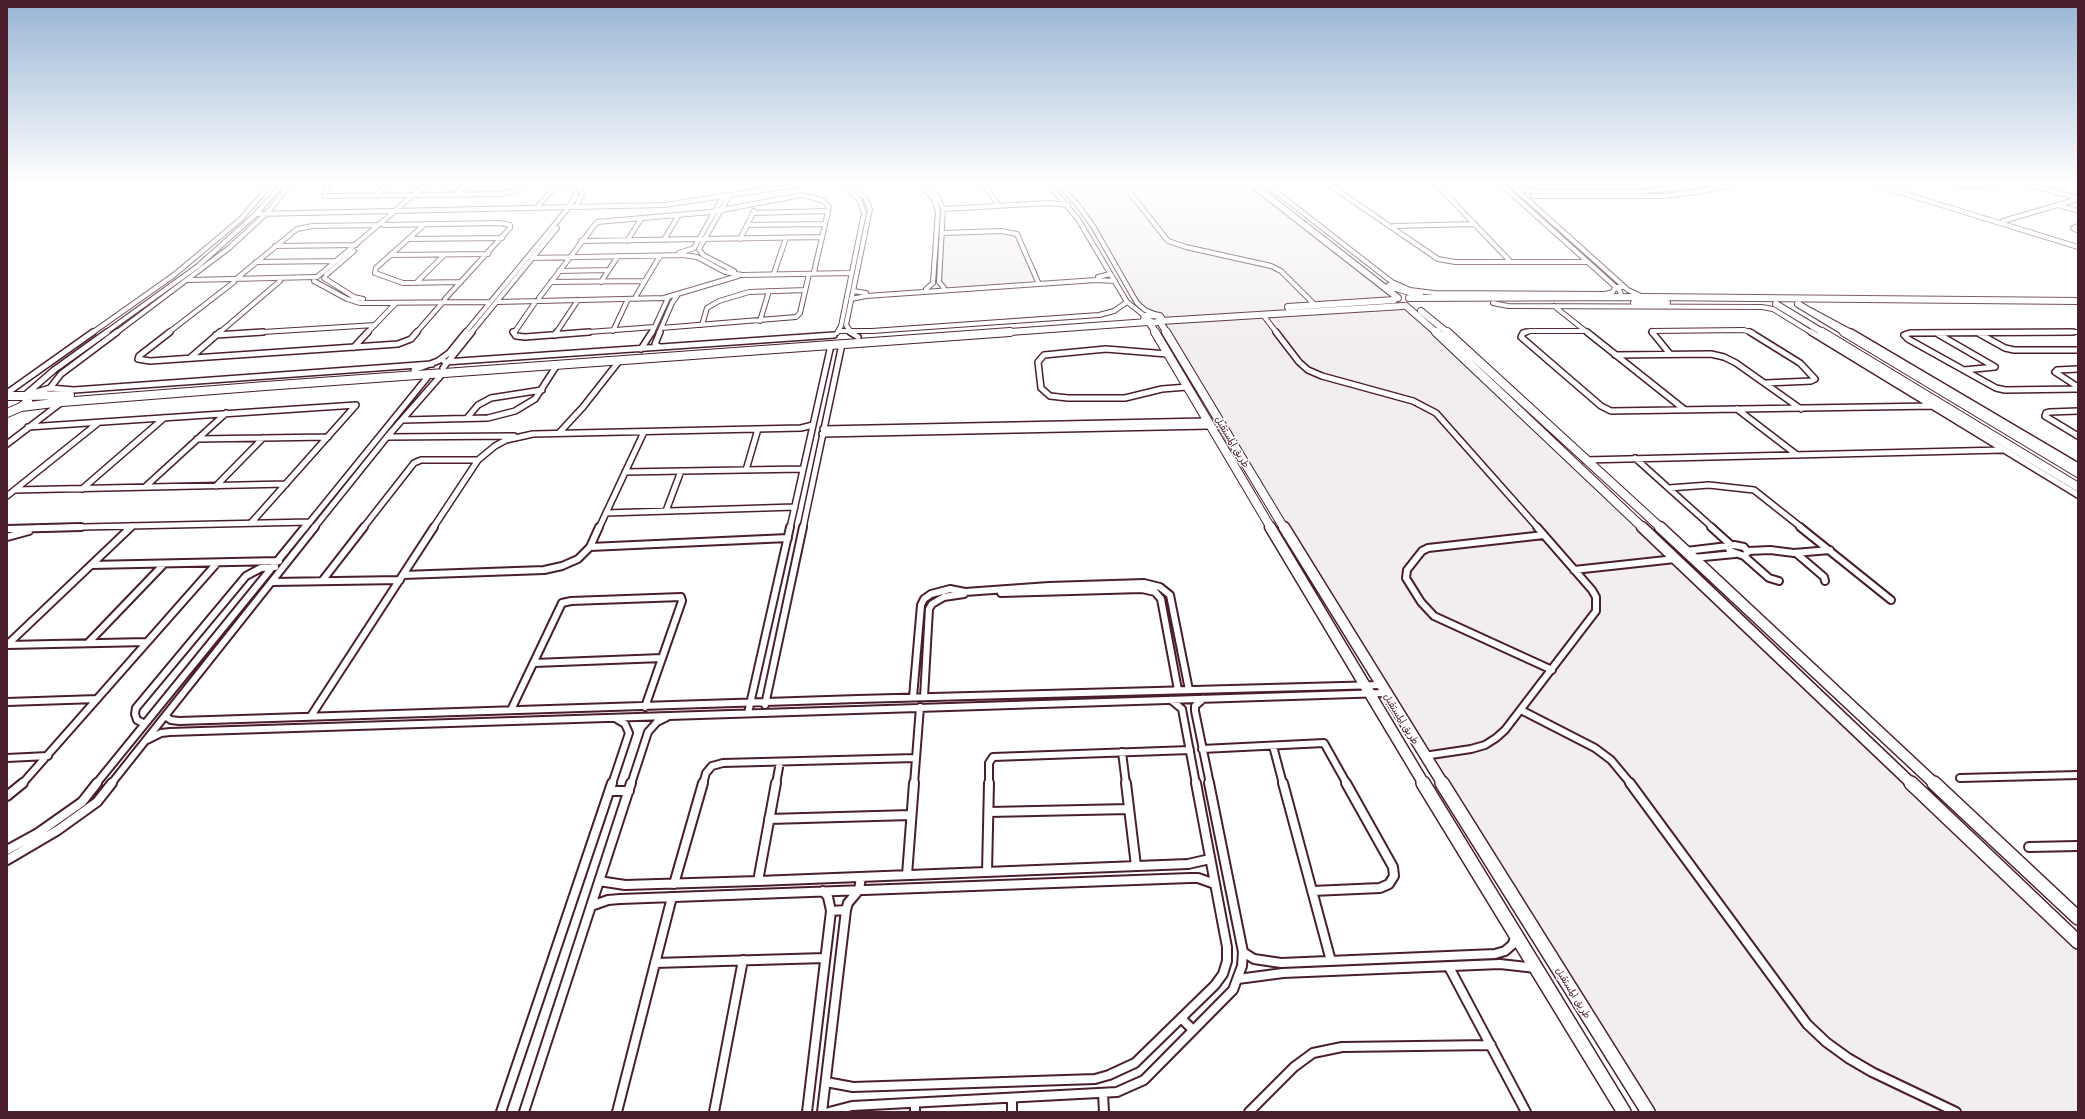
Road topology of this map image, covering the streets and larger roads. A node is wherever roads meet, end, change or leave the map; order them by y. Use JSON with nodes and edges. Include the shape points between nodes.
{"nodes":[{"id":1,"x":220,"y":236,"type":"edge"},
{"id":2,"x":231,"y":236,"type":"edge"},
{"id":3,"x":242,"y":236,"type":"edge"},
{"id":4,"x":287,"y":236,"type":"edge"},
{"id":5,"x":365,"y":236,"type":"edge"},
{"id":6,"x":371,"y":236,"type":"edge"},
{"id":7,"x":411,"y":236,"type":"edge"},
{"id":8,"x":546,"y":236,"type":"edge"},
{"id":9,"x":549,"y":236,"type":"edge"},
{"id":10,"x":585,"y":236,"type":"edge"},
{"id":11,"x":630,"y":236,"type":"edge"},
{"id":12,"x":666,"y":236,"type":"edge"},
{"id":13,"x":700,"y":236,"type":"edge"},
{"id":14,"x":706,"y":236,"type":"edge"},
{"id":15,"x":741,"y":236,"type":"edge"},
{"id":16,"x":859,"y":236,"type":"edge"},
{"id":17,"x":864,"y":236,"type":"edge"},
{"id":18,"x":936,"y":236,"type":"edge"},
{"id":19,"x":943,"y":236,"type":"edge"},
{"id":20,"x":1019,"y":236,"type":"edge"},
{"id":21,"x":1088,"y":236,"type":"edge"},
{"id":22,"x":1099,"y":236,"type":"edge"},
{"id":23,"x":1164,"y":236,"type":"edge"},
{"id":24,"x":1321,"y":236,"type":"edge"},
{"id":25,"x":1324,"y":236,"type":"edge"},
{"id":26,"x":1333,"y":236,"type":"edge"},
{"id":27,"x":1406,"y":236,"type":"edge"},
{"id":28,"x":1409,"y":236,"type":"edge"},
{"id":29,"x":1487,"y":236,"type":"edge"},
{"id":30,"x":1559,"y":236,"type":"edge"},
{"id":31,"x":1568,"y":236,"type":"edge"},
{"id":32,"x":2050,"y":236,"type":"edge"},
{"id":33,"x":2051,"y":236,"type":"edge"},
{"id":34,"x":822,"y":237,"type":"joint"},
{"id":35,"x":502,"y":238,"type":"joint"},
{"id":36,"x":786,"y":238,"type":"junction"},
{"id":37,"x":408,"y":239,"type":"junction"},
{"id":38,"x":698,"y":239,"type":"junction"},
{"id":39,"x":704,"y":239,"type":"junction"},
{"id":40,"x":740,"y":239,"type":"junction"},
{"id":41,"x":664,"y":240,"type":"junction"},
{"id":42,"x":581,"y":241,"type":"junction"},
{"id":43,"x":627,"y":241,"type":"junction"},
{"id":44,"x":356,"y":244,"type":"junction"},
{"id":45,"x":2078,"y":245,"type":"edge"},
{"id":46,"x":275,"y":246,"type":"junction"},
{"id":47,"x":862,"y":248,"type":"junction"},
{"id":48,"x":856,"y":249,"type":"junction"},
{"id":49,"x":444,"y":254,"type":"junction"},
{"id":50,"x":488,"y":254,"type":"junction"},
{"id":51,"x":390,"y":255,"type":"junction"},
{"id":52,"x":570,"y":256,"type":"junction"},
{"id":53,"x":618,"y":256,"type":"junction"},
{"id":54,"x":660,"y":256,"type":"junction"},
{"id":55,"x":533,"y":257,"type":"junction"},
{"id":56,"x":1509,"y":260,"type":"junction"},
{"id":57,"x":336,"y":261,"type":"junction"},
{"id":58,"x":1586,"y":261,"type":"junction"},
{"id":59,"x":256,"y":262,"type":"junction"},
{"id":60,"x":608,"y":270,"type":"junction"},
{"id":61,"x":1366,"y":270,"type":"junction"},
{"id":62,"x":559,"y":272,"type":"junction"},
{"id":63,"x":725,"y":272,"type":"junction"},
{"id":64,"x":851,"y":272,"type":"junction"},
{"id":65,"x":774,"y":273,"type":"junction"},
{"id":66,"x":812,"y":273,"type":"junction"},
{"id":67,"x":1110,"y":274,"type":"junction"},
{"id":68,"x":742,"y":275,"type":"junction"},
{"id":69,"x":511,"y":276,"type":"junction"},
{"id":70,"x":518,"y":276,"type":"junction"},
{"id":71,"x":324,"y":278,"type":"junction"},
{"id":72,"x":314,"y":279,"type":"junction"},
{"id":73,"x":1096,"y":279,"type":"junction"},
{"id":74,"x":235,"y":280,"type":"junction"},
{"id":75,"x":187,"y":281,"type":"junction"},
{"id":76,"x":280,"y":281,"type":"junction"},
{"id":77,"x":645,"y":281,"type":"junction"},
{"id":78,"x":1115,"y":281,"type":"junction"},
{"id":79,"x":461,"y":282,"type":"junction"},
{"id":80,"x":551,"y":282,"type":"junction"},
{"id":81,"x":601,"y":282,"type":"junction"},
{"id":82,"x":933,"y":282,"type":"junction"},
{"id":83,"x":939,"y":282,"type":"junction"},
{"id":84,"x":1038,"y":282,"type":"junction"},
{"id":85,"x":416,"y":283,"type":"junction"},
{"id":86,"x":1381,"y":285,"type":"junction"},
{"id":87,"x":1390,"y":286,"type":"junction"},
{"id":88,"x":1615,"y":287,"type":"junction"},
{"id":89,"x":1624,"y":287,"type":"junction"},
{"id":90,"x":944,"y":288,"type":"junction"},
{"id":91,"x":926,"y":289,"type":"junction"},
{"id":92,"x":806,"y":290,"type":"junction"},
{"id":93,"x":769,"y":291,"type":"junction"},
{"id":94,"x":853,"y":291,"type":"junction"},
{"id":95,"x":871,"y":294,"type":"junction"},
{"id":96,"x":678,"y":295,"type":"junction"},
{"id":97,"x":636,"y":296,"type":"junction"},
{"id":98,"x":1436,"y":297,"type":"junction"},
{"id":99,"x":1451,"y":297,"type":"junction"},
{"id":100,"x":1618,"y":297,"type":"junction"},
{"id":101,"x":1644,"y":297,"type":"junction"},
{"id":102,"x":493,"y":298,"type":"junction"},
{"id":103,"x":668,"y":298,"type":"junction"},
{"id":104,"x":852,"y":298,"type":"junction"},
{"id":105,"x":538,"y":299,"type":"junction"},
{"id":106,"x":628,"y":299,"type":"junction"},
{"id":107,"x":1880,"y":299,"type":"junction"},
{"id":108,"x":1901,"y":299,"type":"junction"},
{"id":109,"x":477,"y":300,"type":"junction"},
{"id":110,"x":498,"y":300,"type":"junction"},
{"id":111,"x":578,"y":300,"type":"junction"},
{"id":112,"x":444,"y":301,"type":"junction"},
{"id":113,"x":1369,"y":301,"type":"junction"},
{"id":114,"x":2078,"y":301,"type":"edge"},
{"id":115,"x":490,"y":302,"type":"junction"},
{"id":116,"x":1127,"y":302,"type":"junction"},
{"id":117,"x":1405,"y":302,"type":"junction"},
{"id":118,"x":1444,"y":302,"type":"junction"},
{"id":119,"x":396,"y":303,"type":"junction"},
{"id":120,"x":1493,"y":303,"type":"junction"},
{"id":121,"x":1798,"y":304,"type":"junction"},
{"id":122,"x":1315,"y":305,"type":"junction"},
{"id":123,"x":1889,"y":305,"type":"junction"},
{"id":124,"x":1909,"y":305,"type":"junction"},
{"id":125,"x":1554,"y":306,"type":"junction"},
{"id":126,"x":1777,"y":307,"type":"junction"},
{"id":127,"x":2078,"y":307,"type":"edge"},
{"id":128,"x":1810,"y":311,"type":"junction"},
{"id":129,"x":662,"y":312,"type":"junction"},
{"id":130,"x":668,"y":312,"type":"junction"},
{"id":131,"x":1263,"y":314,"type":"junction"},
{"id":132,"x":1153,"y":319,"type":"junction"},
{"id":133,"x":474,"y":321,"type":"junction"},
{"id":134,"x":481,"y":321,"type":"junction"},
{"id":135,"x":760,"y":321,"type":"junction"},
{"id":136,"x":375,"y":325,"type":"junction"},
{"id":137,"x":702,"y":325,"type":"junction"},
{"id":138,"x":654,"y":327,"type":"junction"},
{"id":139,"x":661,"y":328,"type":"junction"},
{"id":140,"x":613,"y":331,"type":"junction"},
{"id":141,"x":838,"y":331,"type":"junction"},
{"id":142,"x":1585,"y":331,"type":"junction"},
{"id":143,"x":850,"y":332,"type":"junction"},
{"id":144,"x":1977,"y":332,"type":"junction"},
{"id":145,"x":2078,"y":332,"type":"edge"},
{"id":146,"x":1936,"y":333,"type":"junction"},
{"id":147,"x":216,"y":335,"type":"junction"},
{"id":148,"x":555,"y":335,"type":"junction"},
{"id":149,"x":834,"y":335,"type":"junction"},
{"id":150,"x":1168,"y":336,"type":"junction"},
{"id":151,"x":858,"y":337,"type":"junction"},
{"id":152,"x":1157,"y":337,"type":"junction"},
{"id":153,"x":1453,"y":337,"type":"junction"},
{"id":154,"x":1443,"y":338,"type":"junction"},
{"id":155,"x":824,"y":340,"type":"junction"},
{"id":156,"x":655,"y":342,"type":"junction"},
{"id":157,"x":647,"y":343,"type":"junction"},
{"id":158,"x":842,"y":344,"type":"junction"},
{"id":159,"x":832,"y":345,"type":"junction"},
{"id":160,"x":354,"y":347,"type":"junction"},
{"id":161,"x":659,"y":347,"type":"junction"},
{"id":162,"x":641,"y":348,"type":"junction"},
{"id":163,"x":2078,"y":350,"type":"edge"},
{"id":164,"x":1167,"y":354,"type":"junction"},
{"id":165,"x":1615,"y":354,"type":"junction"},
{"id":166,"x":1670,"y":354,"type":"junction"},
{"id":167,"x":189,"y":358,"type":"junction"},
{"id":168,"x":612,"y":358,"type":"junction"},
{"id":169,"x":442,"y":359,"type":"junction"},
{"id":170,"x":620,"y":360,"type":"junction"},
{"id":171,"x":432,"y":364,"type":"junction"},
{"id":172,"x":556,"y":365,"type":"junction"},
{"id":173,"x":445,"y":368,"type":"junction"},
{"id":174,"x":2078,"y":369,"type":"edge"},
{"id":175,"x":54,"y":370,"type":"junction"},
{"id":176,"x":414,"y":370,"type":"junction"},
{"id":177,"x":1964,"y":370,"type":"junction"},
{"id":178,"x":38,"y":371,"type":"junction"},
{"id":179,"x":430,"y":374,"type":"junction"},
{"id":180,"x":1766,"y":383,"type":"junction"},
{"id":181,"x":1187,"y":387,"type":"junction"},
{"id":182,"x":50,"y":388,"type":"junction"},
{"id":183,"x":2078,"y":388,"type":"edge"},
{"id":184,"x":419,"y":389,"type":"junction"},
{"id":185,"x":428,"y":389,"type":"junction"},
{"id":186,"x":542,"y":390,"type":"junction"},
{"id":187,"x":7,"y":395,"type":"edge"},
{"id":188,"x":25,"y":396,"type":"junction"},
{"id":189,"x":62,"y":402,"type":"junction"},
{"id":190,"x":818,"y":406,"type":"junction"},
{"id":191,"x":828,"y":406,"type":"junction"},
{"id":192,"x":1934,"y":406,"type":"junction"},
{"id":193,"x":22,"y":407,"type":"junction"},
{"id":194,"x":1801,"y":408,"type":"junction"},
{"id":195,"x":1737,"y":409,"type":"junction"},
{"id":196,"x":1685,"y":410,"type":"junction"},
{"id":197,"x":2078,"y":411,"type":"edge"},
{"id":198,"x":7,"y":413,"type":"edge"},
{"id":199,"x":226,"y":413,"type":"junction"},
{"id":200,"x":164,"y":418,"type":"junction"},
{"id":201,"x":467,"y":418,"type":"junction"},
{"id":202,"x":402,"y":420,"type":"junction"},
{"id":203,"x":98,"y":423,"type":"junction"},
{"id":204,"x":1208,"y":424,"type":"junction"},
{"id":205,"x":813,"y":425,"type":"junction"},
{"id":206,"x":28,"y":428,"type":"junction"},
{"id":207,"x":802,"y":428,"type":"junction"},
{"id":208,"x":758,"y":429,"type":"junction"},
{"id":209,"x":644,"y":432,"type":"junction"},
{"id":210,"x":812,"y":432,"type":"junction"},
{"id":211,"x":822,"y":432,"type":"junction"},
{"id":212,"x":559,"y":433,"type":"junction"},
{"id":213,"x":519,"y":436,"type":"junction"},
{"id":214,"x":2078,"y":436,"type":"edge"},
{"id":215,"x":328,"y":437,"type":"junction"},
{"id":216,"x":387,"y":437,"type":"junction"},
{"id":217,"x":263,"y":438,"type":"junction"},
{"id":218,"x":197,"y":440,"type":"junction"},
{"id":219,"x":7,"y":444,"type":"edge"},
{"id":220,"x":2004,"y":450,"type":"junction"},
{"id":221,"x":1797,"y":455,"type":"junction"},
{"id":222,"x":1635,"y":458,"type":"junction"},
{"id":223,"x":478,"y":460,"type":"junction"},
{"id":224,"x":1585,"y":460,"type":"junction"},
{"id":225,"x":2078,"y":466,"type":"edge"},
{"id":226,"x":803,"y":469,"type":"junction"},
{"id":227,"x":746,"y":470,"type":"junction"},
{"id":228,"x":681,"y":471,"type":"junction"},
{"id":229,"x":625,"y":472,"type":"junction"},
{"id":230,"x":2078,"y":473,"type":"edge"},
{"id":231,"x":286,"y":484,"type":"junction"},
{"id":232,"x":216,"y":486,"type":"junction"},
{"id":233,"x":145,"y":487,"type":"junction"},
{"id":234,"x":2078,"y":487,"type":"edge"},
{"id":235,"x":1668,"y":488,"type":"junction"},
{"id":236,"x":82,"y":489,"type":"junction"},
{"id":237,"x":15,"y":490,"type":"junction"},
{"id":238,"x":2078,"y":495,"type":"edge"},
{"id":239,"x":7,"y":496,"type":"edge"},
{"id":240,"x":795,"y":507,"type":"junction"},
{"id":241,"x":666,"y":511,"type":"junction"},
{"id":242,"x":606,"y":513,"type":"junction"},
{"id":243,"x":310,"y":522,"type":"junction"},
{"id":244,"x":251,"y":524,"type":"junction"},
{"id":245,"x":132,"y":526,"type":"junction"},
{"id":246,"x":7,"y":529,"type":"edge"},
{"id":247,"x":38,"y":529,"type":"junction"},
{"id":248,"x":1544,"y":535,"type":"junction"},
{"id":249,"x":7,"y":537,"type":"edge"},
{"id":250,"x":788,"y":538,"type":"junction"},
{"id":251,"x":1730,"y":546,"type":"junction"},
{"id":252,"x":590,"y":547,"type":"junction"},
{"id":253,"x":1830,"y":550,"type":"junction"},
{"id":254,"x":1685,"y":552,"type":"junction"},
{"id":255,"x":1746,"y":553,"type":"junction"},
{"id":256,"x":1796,"y":553,"type":"junction"},
{"id":257,"x":1735,"y":554,"type":"junction"},
{"id":258,"x":1693,"y":558,"type":"junction"},
{"id":259,"x":1675,"y":559,"type":"junction"},
{"id":260,"x":217,"y":562,"type":"junction"},
{"id":261,"x":783,"y":563,"type":"junction"},
{"id":262,"x":795,"y":563,"type":"junction"},
{"id":263,"x":164,"y":564,"type":"junction"},
{"id":264,"x":277,"y":564,"type":"junction"},
{"id":265,"x":91,"y":565,"type":"junction"},
{"id":266,"x":1574,"y":570,"type":"junction"},
{"id":267,"x":402,"y":578,"type":"junction"},
{"id":268,"x":322,"y":581,"type":"junction"},
{"id":269,"x":1779,"y":581,"type":"dead end"},
{"id":270,"x":272,"y":582,"type":"junction"},
{"id":271,"x":1825,"y":582,"type":"dead end"},
{"id":272,"x":1064,"y":588,"type":"junction"},
{"id":273,"x":1891,"y":600,"type":"dead end"},
{"id":274,"x":246,"y":601,"type":"junction"},
{"id":275,"x":256,"y":601,"type":"junction"},
{"id":276,"x":1169,"y":638,"type":"junction"},
{"id":277,"x":1179,"y":638,"type":"junction"},
{"id":278,"x":147,"y":642,"type":"junction"},
{"id":279,"x":88,"y":643,"type":"junction"},
{"id":280,"x":7,"y":645,"type":"edge"},
{"id":281,"x":662,"y":658,"type":"junction"},
{"id":282,"x":534,"y":662,"type":"junction"},
{"id":283,"x":1552,"y":670,"type":"junction"},
{"id":284,"x":1365,"y":689,"type":"junction"},
{"id":285,"x":1382,"y":689,"type":"junction"},
{"id":286,"x":1178,"y":690,"type":"junction"},
{"id":287,"x":1190,"y":690,"type":"junction"},
{"id":288,"x":913,"y":697,"type":"junction"},
{"id":289,"x":924,"y":697,"type":"junction"},
{"id":290,"x":1203,"y":698,"type":"junction"},
{"id":291,"x":97,"y":699,"type":"junction"},
{"id":292,"x":1170,"y":700,"type":"junction"},
{"id":293,"x":7,"y":702,"type":"edge"},
{"id":294,"x":765,"y":703,"type":"junction"},
{"id":295,"x":751,"y":704,"type":"junction"},
{"id":296,"x":645,"y":707,"type":"junction"},
{"id":297,"x":920,"y":707,"type":"junction"},
{"id":298,"x":511,"y":710,"type":"junction"},
{"id":299,"x":1521,"y":710,"type":"junction"},
{"id":300,"x":748,"y":713,"type":"junction"},
{"id":301,"x":763,"y":713,"type":"junction"},
{"id":302,"x":165,"y":716,"type":"junction"},
{"id":303,"x":311,"y":716,"type":"junction"},
{"id":304,"x":672,"y":716,"type":"junction"},
{"id":305,"x":614,"y":718,"type":"junction"},
{"id":306,"x":1183,"y":718,"type":"junction"},
{"id":307,"x":1196,"y":718,"type":"junction"},
{"id":308,"x":145,"y":724,"type":"junction"},
{"id":309,"x":147,"y":740,"type":"junction"},
{"id":310,"x":1273,"y":746,"type":"junction"},
{"id":311,"x":1202,"y":749,"type":"junction"},
{"id":312,"x":1190,"y":750,"type":"junction"},
{"id":313,"x":1122,"y":752,"type":"junction"},
{"id":314,"x":48,"y":756,"type":"junction"},
{"id":315,"x":1424,"y":756,"type":"junction"},
{"id":316,"x":7,"y":758,"type":"edge"},
{"id":317,"x":916,"y":758,"type":"junction"},
{"id":318,"x":780,"y":762,"type":"junction"},
{"id":319,"x":2078,"y":775,"type":"edge"},
{"id":320,"x":1960,"y":778,"type":"dead end"},
{"id":321,"x":610,"y":791,"type":"junction"},
{"id":322,"x":629,"y":791,"type":"junction"},
{"id":323,"x":7,"y":796,"type":"edge"},
{"id":324,"x":1958,"y":807,"type":"junction"},
{"id":325,"x":1129,"y":808,"type":"junction"},
{"id":326,"x":1939,"y":810,"type":"junction"},
{"id":327,"x":989,"y":812,"type":"junction"},
{"id":328,"x":911,"y":815,"type":"junction"},
{"id":329,"x":769,"y":819,"type":"junction"},
{"id":330,"x":1976,"y":823,"type":"junction"},
{"id":331,"x":1955,"y":826,"type":"junction"},
{"id":332,"x":2078,"y":846,"type":"edge"},
{"id":333,"x":2028,"y":847,"type":"dead end"},
{"id":334,"x":7,"y":850,"type":"edge"},
{"id":335,"x":1210,"y":859,"type":"junction"},
{"id":336,"x":7,"y":860,"type":"edge"},
{"id":337,"x":1136,"y":866,"type":"junction"},
{"id":338,"x":987,"y":872,"type":"junction"},
{"id":339,"x":907,"y":875,"type":"junction"},
{"id":340,"x":861,"y":876,"type":"junction"},
{"id":341,"x":599,"y":881,"type":"junction"},
{"id":342,"x":758,"y":881,"type":"junction"},
{"id":343,"x":674,"y":884,"type":"junction"},
{"id":344,"x":1215,"y":884,"type":"junction"},
{"id":345,"x":625,"y":885,"type":"junction"},
{"id":346,"x":859,"y":890,"type":"junction"},
{"id":347,"x":823,"y":891,"type":"junction"},
{"id":348,"x":1312,"y":891,"type":"junction"},
{"id":349,"x":672,"y":897,"type":"junction"},
{"id":350,"x":620,"y":899,"type":"junction"},
{"id":351,"x":591,"y":906,"type":"junction"},
{"id":352,"x":846,"y":910,"type":"junction"},
{"id":353,"x":831,"y":911,"type":"junction"},
{"id":354,"x":2078,"y":918,"type":"edge"},
{"id":355,"x":1517,"y":935,"type":"junction"},
{"id":356,"x":2078,"y":942,"type":"edge"},
{"id":357,"x":1242,"y":952,"type":"junction"},
{"id":358,"x":1494,"y":954,"type":"junction"},
{"id":359,"x":826,"y":958,"type":"junction"},
{"id":360,"x":743,"y":960,"type":"junction"},
{"id":361,"x":1331,"y":961,"type":"junction"},
{"id":362,"x":655,"y":963,"type":"junction"},
{"id":363,"x":1281,"y":963,"type":"junction"},
{"id":364,"x":1500,"y":964,"type":"junction"},
{"id":365,"x":1449,"y":967,"type":"junction"},
{"id":366,"x":1537,"y":968,"type":"junction"},
{"id":367,"x":1283,"y":973,"type":"junction"},
{"id":368,"x":1238,"y":979,"type":"junction"},
{"id":369,"x":1181,"y":1018,"type":"junction"},
{"id":370,"x":1193,"y":1030,"type":"junction"},
{"id":371,"x":1491,"y":1045,"type":"junction"},
{"id":372,"x":826,"y":1082,"type":"junction"},
{"id":373,"x":1102,"y":1094,"type":"junction"},
{"id":374,"x":1012,"y":1098,"type":"junction"},
{"id":375,"x":915,"y":1107,"type":"edge"},
{"id":376,"x":501,"y":1112,"type":"edge"},
{"id":377,"x":524,"y":1112,"type":"edge"},
{"id":378,"x":617,"y":1112,"type":"edge"},
{"id":379,"x":714,"y":1112,"type":"edge"},
{"id":380,"x":807,"y":1112,"type":"edge"},
{"id":381,"x":822,"y":1112,"type":"edge"},
{"id":382,"x":828,"y":1112,"type":"edge"},
{"id":383,"x":1012,"y":1112,"type":"edge"},
{"id":384,"x":1104,"y":1112,"type":"edge"},
{"id":385,"x":1249,"y":1112,"type":"edge"},
{"id":386,"x":1526,"y":1112,"type":"edge"},
{"id":387,"x":1624,"y":1112,"type":"edge"},
{"id":388,"x":1648,"y":1112,"type":"edge"},
{"id":389,"x":1956,"y":1112,"type":"edge"}],
"edges":[{"from":1,"to":178,"type":"street","via":[[174,275]]},
{"from":2,"to":175,"type":"street","via":[[198,266]]},
{"from":3,"to":75,"type":"street"},
{"from":4,"to":46,"type":"street"},
{"from":5,"to":44,"type":"street"},
{"from":6,"to":71,"type":"street"},
{"from":7,"to":37,"type":"street"},
{"from":8,"to":69,"type":"street"},
{"from":9,"to":55,"type":"street"},
{"from":10,"to":42,"type":"street"},
{"from":11,"to":43,"type":"street"},
{"from":12,"to":41,"type":"street"},
{"from":13,"to":38,"type":"street"},
{"from":14,"to":39,"type":"street"},
{"from":15,"to":40,"type":"street"},
{"from":16,"to":48,"type":"street"},
{"from":17,"to":47,"type":"street"},
{"from":18,"to":82,"type":"street"},
{"from":19,"to":83,"type":"street"},
{"from":20,"to":84,"type":"street"},
{"from":21,"to":67,"type":"street"},
{"from":22,"to":132,"type":"street","via":[[1137,302]]},
{"from":23,"to":122,"type":"street","via":[[1168,241],[1186,248],[1272,266],[1281,271]]},
{"from":24,"to":61,"type":"street"},
{"from":25,"to":61,"type":"street"},
{"from":26,"to":88,"type":"street","via":[[1392,282],[1410,290],[1434,293],[1605,294],[1613,292]]},
{"from":27,"to":58,"type":"street","via":[[1438,259],[1454,262]]},
{"from":28,"to":56,"type":"street","via":[[1442,258]]},
{"from":29,"to":56,"type":"street"},
{"from":30,"to":58,"type":"street"},
{"from":31,"to":89,"type":"street"},
{"from":32,"to":45,"type":"street"},
{"from":33,"to":45,"type":"street"},
{"from":34,"to":36,"type":"street"},
{"from":34,"to":66,"type":"street"},
{"from":35,"to":37,"type":"street"},
{"from":35,"to":50,"type":"street"},
{"from":36,"to":40,"type":"street"},
{"from":36,"to":65,"type":"street"},
{"from":37,"to":51,"type":"street"},
{"from":38,"to":39,"type":"street"},
{"from":38,"to":41,"type":"street"},
{"from":38,"to":52,"type":"street","via":[[692,249],[680,253]]},
{"from":39,"to":40,"type":"street"},
{"from":39,"to":65,"type":"street","via":[[700,252],[731,270]]},
{"from":41,"to":43,"type":"street"},
{"from":42,"to":43,"type":"street"},
{"from":42,"to":52,"type":"street"},
{"from":44,"to":46,"type":"street"},
{"from":44,"to":57,"type":"street"},
{"from":46,"to":59,"type":"street"},
{"from":47,"to":48,"type":"street"},
{"from":47,"to":94,"type":"street"},
{"from":48,"to":64,"type":"street"},
{"from":49,"to":50,"type":"street"},
{"from":49,"to":51,"type":"street"},
{"from":49,"to":85,"type":"street"},
{"from":50,"to":79,"type":"street"},
{"from":51,"to":85,"type":"street","via":[[375,272],[396,282]]},
{"from":52,"to":53,"type":"street"},
{"from":52,"to":55,"type":"street"},
{"from":52,"to":62,"type":"street"},
{"from":53,"to":54,"type":"street"},
{"from":53,"to":60,"type":"street"},
{"from":54,"to":63,"type":"street","via":[[693,256]]},
{"from":54,"to":77,"type":"street"},
{"from":55,"to":70,"type":"street"},
{"from":56,"to":58,"type":"street"},
{"from":57,"to":59,"type":"street"},
{"from":57,"to":72,"type":"street"},
{"from":58,"to":88,"type":"street"},
{"from":59,"to":74,"type":"street"},
{"from":60,"to":62,"type":"street"},
{"from":60,"to":81,"type":"street"},
{"from":61,"to":86,"type":"street"},
{"from":61,"to":87,"type":"street"},
{"from":62,"to":80,"type":"street"},
{"from":63,"to":68,"type":"street"},
{"from":63,"to":97,"type":"street","via":[[717,280],[674,293]]},
{"from":64,"to":66,"type":"street"},
{"from":64,"to":141,"type":"street"},
{"from":65,"to":66,"type":"street"},
{"from":66,"to":68,"type":"street"},
{"from":66,"to":92,"type":"street"},
{"from":67,"to":73,"type":"street"},
{"from":67,"to":78,"type":"street"},
{"from":68,"to":96,"type":"street"},
{"from":69,"to":70,"type":"street"},
{"from":69,"to":102,"type":"street"},
{"from":70,"to":110,"type":"street"},
{"from":71,"to":72,"type":"street"},
{"from":71,"to":112,"type":"street","via":[[354,297],[365,300]]},
{"from":72,"to":74,"type":"street"},
{"from":72,"to":76,"type":"street"},
{"from":72,"to":119,"type":"street","via":[[356,302]]},
{"from":73,"to":78,"type":"street"},
{"from":73,"to":84,"type":"street"},
{"from":73,"to":95,"type":"street"},
{"from":74,"to":75,"type":"street"},
{"from":74,"to":76,"type":"street"},
{"from":74,"to":167,"type":"street","via":[[138,358],[146,361]]},
{"from":75,"to":182,"type":"street","via":[[61,374]]},
{"from":76,"to":147,"type":"street"},
{"from":77,"to":81,"type":"street"},
{"from":77,"to":97,"type":"street"},
{"from":78,"to":116,"type":"street"},
{"from":79,"to":85,"type":"street"},
{"from":79,"to":112,"type":"street"},
{"from":80,"to":81,"type":"street"},
{"from":80,"to":105,"type":"street"},
{"from":82,"to":83,"type":"street"},
{"from":82,"to":91,"type":"street","via":[[930,288]]},
{"from":83,"to":90,"type":"street"},
{"from":84,"to":90,"type":"street"},
{"from":86,"to":113,"type":"street","via":[[1384,293],[1379,298]]},
{"from":86,"to":117,"type":"street"},
{"from":87,"to":98,"type":"street"},
{"from":87,"to":117,"type":"street"},
{"from":88,"to":89,"type":"street"},
{"from":88,"to":100,"type":"street","via":[[1621,294]]},
{"from":89,"to":101,"type":"street"},
{"from":90,"to":91,"type":"street"},
{"from":91,"to":95,"type":"street"},
{"from":92,"to":93,"type":"street"},
{"from":92,"to":135,"type":"street","via":[[797,316]]},
{"from":93,"to":135,"type":"street"},
{"from":93,"to":137,"type":"street","via":[[745,292],[713,303],[706,309]]},
{"from":94,"to":95,"type":"street"},
{"from":94,"to":104,"type":"street"},
{"from":95,"to":104,"type":"street"},
{"from":96,"to":103,"type":"street"},
{"from":96,"to":130,"type":"street"},
{"from":97,"to":105,"type":"street"},
{"from":98,"to":99,"type":"street"},
{"from":98,"to":117,"type":"street"},
{"from":99,"to":100,"type":"street"},
{"from":99,"to":118,"type":"street","via":[[1440,299]]},
{"from":100,"to":101,"type":"street"},
{"from":101,"to":107,"type":"street"},
{"from":102,"to":109,"type":"street"},
{"from":102,"to":115,"type":"street"},
{"from":103,"to":106,"type":"street"},
{"from":103,"to":129,"type":"street"},
{"from":104,"to":143,"type":"street","via":[[846,326]]},
{"from":105,"to":110,"type":"street"},
{"from":105,"to":111,"type":"street"},
{"from":105,"to":148,"type":"street","via":[[513,333],[522,337]]},
{"from":106,"to":111,"type":"street"},
{"from":106,"to":140,"type":"street"},
{"from":107,"to":108,"type":"street"},
{"from":107,"to":123,"type":"street"},
{"from":108,"to":114,"type":"street"},
{"from":108,"to":124,"type":"street"},
{"from":109,"to":112,"type":"street"},
{"from":109,"to":115,"type":"street"},
{"from":110,"to":134,"type":"street"},
{"from":111,"to":148,"type":"street"},
{"from":112,"to":119,"type":"street"},
{"from":112,"to":160,"type":"street","via":[[407,342]]},
{"from":113,"to":117,"type":"street"},
{"from":113,"to":122,"type":"street"},
{"from":115,"to":133,"type":"street"},
{"from":116,"to":132,"type":"street"},
{"from":116,"to":143,"type":"street","via":[[1114,311],[1099,315]]},
{"from":117,"to":118,"type":"street"},
{"from":117,"to":131,"type":"street"},
{"from":117,"to":153,"type":"street"},
{"from":117,"to":154,"type":"street"},
{"from":118,"to":120,"type":"street"},
{"from":119,"to":136,"type":"street"},
{"from":120,"to":125,"type":"street","via":[[1508,306]]},
{"from":120,"to":126,"type":"street"},
{"from":121,"to":123,"type":"street"},
{"from":121,"to":126,"type":"street"},
{"from":121,"to":128,"type":"street"},
{"from":122,"to":132,"type":"street"},
{"from":123,"to":124,"type":"street"},
{"from":124,"to":127,"type":"street"},
{"from":125,"to":126,"type":"street"},
{"from":125,"to":142,"type":"street"},
{"from":126,"to":192,"type":"street"},
{"from":126,"to":234,"type":"street","via":[[1787,310]]},
{"from":128,"to":225,"type":"street","via":[[1824,316]]},
{"from":128,"to":230,"type":"street"},
{"from":129,"to":130,"type":"street"},
{"from":129,"to":138,"type":"street"},
{"from":130,"to":139,"type":"street"},
{"from":131,"to":132,"type":"street"},
{"from":131,"to":248,"type":"street","via":[[1298,362],[1308,370],[1413,401],[1436,413]]},
{"from":132,"to":150,"type":"street","name":"طريق المستقبل"},
{"from":132,"to":151,"type":"street"},
{"from":132,"to":152,"type":"street","name":"طريق المستقبل"},
{"from":132,"to":158,"type":"street"},
{"from":133,"to":134,"type":"street"},
{"from":133,"to":169,"type":"street","via":[[449,354]]},
{"from":134,"to":173,"type":"street"},
{"from":135,"to":137,"type":"street"},
{"from":136,"to":147,"type":"street"},
{"from":136,"to":160,"type":"street"},
{"from":137,"to":139,"type":"street"},
{"from":138,"to":140,"type":"street"},
{"from":138,"to":157,"type":"street"},
{"from":139,"to":156,"type":"street"},
{"from":140,"to":148,"type":"street"},
{"from":141,"to":143,"type":"street"},
{"from":141,"to":149,"type":"street"},
{"from":142,"to":165,"type":"street"},
{"from":142,"to":196,"type":"street","via":[[1530,331],[1523,333],[1521,337],[1605,409],[1618,412]]},
{"from":143,"to":151,"type":"street"},
{"from":144,"to":145,"type":"street"},
{"from":144,"to":146,"type":"street"},
{"from":144,"to":163,"type":"street","via":[[2005,348],[2014,350]]},
{"from":146,"to":177,"type":"street","via":[[1995,367]]},
{"from":146,"to":177,"type":"street","via":[[1904,335]]},
{"from":147,"to":167,"type":"street"},
{"from":149,"to":155,"type":"street"},
{"from":149,"to":161,"type":"street"},
{"from":150,"to":152,"type":"street"},
{"from":150,"to":285,"type":"street","name":"طريق المستقبل"},
{"from":151,"to":155,"type":"street"},
{"from":152,"to":164,"type":"street","name":"طريق المستقبل"},
{"from":153,"to":154,"type":"street"},
{"from":153,"to":224,"type":"street"},
{"from":154,"to":259,"type":"street"},
{"from":155,"to":168,"type":"street"},
{"from":156,"to":157,"type":"street"},
{"from":156,"to":161,"type":"street"},
{"from":157,"to":162,"type":"street"},
{"from":158,"to":159,"type":"street"},
{"from":158,"to":191,"type":"street"},
{"from":159,"to":170,"type":"street"},
{"from":159,"to":190,"type":"street"},
{"from":160,"to":167,"type":"street"},
{"from":161,"to":162,"type":"street"},
{"from":162,"to":173,"type":"street"},
{"from":164,"to":181,"type":"street","name":"طريق المستقبل"},
{"from":164,"to":181,"type":"street","via":[[1106,349],[1052,353],[1038,362],[1041,388],[1050,396],[1125,398],[1162,389]]},
{"from":165,"to":166,"type":"street"},
{"from":165,"to":196,"type":"street"},
{"from":166,"to":180,"type":"street","via":[[1712,354],[1724,357],[1736,362]]},
{"from":166,"to":180,"type":"street","via":[[1652,331],[1744,330],[1800,363],[1815,379]]},
{"from":168,"to":170,"type":"street"},
{"from":168,"to":172,"type":"street"},
{"from":168,"to":173,"type":"street"},
{"from":169,"to":171,"type":"street"},
{"from":169,"to":173,"type":"street"},
{"from":170,"to":212,"type":"street","via":[[584,407]]},
{"from":171,"to":176,"type":"street"},
{"from":171,"to":182,"type":"street","via":[[74,390]]},
{"from":172,"to":173,"type":"street"},
{"from":172,"to":186,"type":"street"},
{"from":173,"to":176,"type":"street"},
{"from":173,"to":179,"type":"street"},
{"from":173,"to":185,"type":"street"},
{"from":174,"to":183,"type":"street","via":[[2059,369],[2055,372]]},
{"from":175,"to":178,"type":"street"},
{"from":175,"to":188,"type":"street"},
{"from":176,"to":188,"type":"street","via":[[79,395]]},
{"from":177,"to":183,"type":"street","via":[[2000,389]]},
{"from":178,"to":187,"type":"street"},
{"from":179,"to":184,"type":"street"},
{"from":179,"to":189,"type":"street"},
{"from":180,"to":194,"type":"street"},
{"from":181,"to":204,"type":"street","name":"طريق المستقبل"},
{"from":182,"to":188,"type":"street"},
{"from":184,"to":185,"type":"street"},
{"from":184,"to":243,"type":"street"},
{"from":185,"to":202,"type":"street"},
{"from":186,"to":201,"type":"street","via":[[491,398],[478,405]]},
{"from":186,"to":201,"type":"street","via":[[535,400],[515,411],[488,418]]},
{"from":187,"to":188,"type":"street"},
{"from":188,"to":193,"type":"street","via":[[28,401]]},
{"from":189,"to":193,"type":"street"},
{"from":189,"to":206,"type":"street"},
{"from":190,"to":191,"type":"street"},
{"from":190,"to":205,"type":"street"},
{"from":191,"to":211,"type":"street"},
{"from":192,"to":194,"type":"street"},
{"from":192,"to":220,"type":"street"},
{"from":193,"to":198,"type":"street"},
{"from":194,"to":195,"type":"street"},
{"from":195,"to":196,"type":"street"},
{"from":195,"to":221,"type":"street"},
{"from":197,"to":214,"type":"street","via":[[2050,412],[2045,416]]},
{"from":199,"to":200,"type":"street"},
{"from":199,"to":215,"type":"street","via":[[355,404],[356,406]]},
{"from":199,"to":218,"type":"street"},
{"from":200,"to":203,"type":"street"},
{"from":200,"to":236,"type":"street"},
{"from":201,"to":202,"type":"street"},
{"from":202,"to":216,"type":"street"},
{"from":203,"to":206,"type":"street"},
{"from":203,"to":237,"type":"street"},
{"from":204,"to":211,"type":"street"},
{"from":204,"to":284,"type":"street","name":"طريق المستقبل"},
{"from":205,"to":207,"type":"street"},
{"from":205,"to":210,"type":"street"},
{"from":206,"to":219,"type":"street"},
{"from":207,"to":208,"type":"street"},
{"from":207,"to":210,"type":"street"},
{"from":208,"to":209,"type":"street"},
{"from":208,"to":227,"type":"street"},
{"from":209,"to":212,"type":"street"},
{"from":209,"to":229,"type":"street"},
{"from":210,"to":226,"type":"street"},
{"from":211,"to":262,"type":"street"},
{"from":212,"to":213,"type":"street"},
{"from":213,"to":216,"type":"street"},
{"from":213,"to":223,"type":"street","via":[[495,446]]},
{"from":215,"to":217,"type":"street"},
{"from":215,"to":231,"type":"street"},
{"from":216,"to":270,"type":"street"},
{"from":217,"to":218,"type":"street"},
{"from":217,"to":232,"type":"street"},
{"from":218,"to":233,"type":"street"},
{"from":220,"to":221,"type":"street"},
{"from":220,"to":238,"type":"street"},
{"from":221,"to":222,"type":"street"},
{"from":222,"to":224,"type":"street"},
{"from":222,"to":235,"type":"street"},
{"from":223,"to":267,"type":"street"},
{"from":223,"to":268,"type":"street","via":[[421,460],[414,463]]},
{"from":224,"to":254,"type":"street"},
{"from":226,"to":227,"type":"street"},
{"from":226,"to":240,"type":"street"},
{"from":227,"to":228,"type":"street"},
{"from":228,"to":229,"type":"street"},
{"from":228,"to":241,"type":"street"},
{"from":229,"to":242,"type":"street"},
{"from":231,"to":232,"type":"street"},
{"from":231,"to":244,"type":"street"},
{"from":232,"to":233,"type":"street"},
{"from":233,"to":236,"type":"street"},
{"from":235,"to":251,"type":"street"},
{"from":235,"to":253,"type":"street","via":[[1709,485],[1752,489]]},
{"from":236,"to":237,"type":"street"},
{"from":237,"to":239,"type":"street"},
{"from":240,"to":241,"type":"street"},
{"from":240,"to":250,"type":"street"},
{"from":241,"to":242,"type":"street"},
{"from":242,"to":252,"type":"street"},
{"from":243,"to":244,"type":"street"},
{"from":243,"to":264,"type":"street"},
{"from":244,"to":245,"type":"street"},
{"from":245,"to":247,"type":"street"},
{"from":245,"to":265,"type":"street"},
{"from":246,"to":247,"type":"street"},
{"from":247,"to":249,"type":"street"},
{"from":248,"to":266,"type":"street"},
{"from":248,"to":283,"type":"street","via":[[1428,548],[1422,551],[1407,570],[1406,578],[1421,602],[1434,616]]},
{"from":250,"to":252,"type":"street"},
{"from":250,"to":261,"type":"street"},
{"from":251,"to":254,"type":"street"},
{"from":251,"to":255,"type":"street","via":[[1741,546]]},
{"from":251,"to":257,"type":"street","via":[[1730,551]]},
{"from":252,"to":267,"type":"street","via":[[573,562],[550,569]]},
{"from":253,"to":256,"type":"street"},
{"from":253,"to":273,"type":"street"},
{"from":254,"to":258,"type":"street"},
{"from":255,"to":256,"type":"street"},
{"from":255,"to":257,"type":"street"},
{"from":255,"to":269,"type":"street","via":[[1768,577]]},
{"from":256,"to":271,"type":"street","via":[[1824,577]]},
{"from":257,"to":258,"type":"street"},
{"from":258,"to":324,"type":"street"},
{"from":259,"to":266,"type":"street"},
{"from":259,"to":326,"type":"street"},
{"from":260,"to":263,"type":"street"},
{"from":260,"to":264,"type":"street"},
{"from":260,"to":278,"type":"street"},
{"from":261,"to":262,"type":"street"},
{"from":261,"to":295,"type":"street"},
{"from":262,"to":294,"type":"street"},
{"from":263,"to":265,"type":"street"},
{"from":263,"to":279,"type":"street"},
{"from":264,"to":274,"type":"street"},
{"from":264,"to":308,"type":"street","via":[[261,568],[246,576],[136,708],[137,720]]},
{"from":265,"to":280,"type":"street"},
{"from":266,"to":283,"type":"street","via":[[1596,597],[1596,611]]},
{"from":267,"to":268,"type":"street"},
{"from":267,"to":303,"type":"street"},
{"from":268,"to":270,"type":"street"},
{"from":270,"to":275,"type":"street"},
{"from":272,"to":276,"type":"street","via":[[1142,589],[1155,592],[1161,599]]},
{"from":272,"to":277,"type":"street","via":[[1144,583],[1160,587],[1170,595]]},
{"from":272,"to":288,"type":"street","via":[[965,592],[950,589],[931,594],[924,599],[921,606]]},
{"from":272,"to":289,"type":"street","via":[[951,595],[937,600],[929,609]]},
{"from":274,"to":275,"type":"street"},
{"from":274,"to":308,"type":"street"},
{"from":275,"to":302,"type":"street"},
{"from":276,"to":277,"type":"street"},
{"from":276,"to":286,"type":"street"},
{"from":277,"to":287,"type":"street"},
{"from":278,"to":279,"type":"street"},
{"from":278,"to":291,"type":"street"},
{"from":279,"to":280,"type":"street"},
{"from":281,"to":282,"type":"street"},
{"from":281,"to":282,"type":"street","via":[[682,601],[681,597],[567,601],[560,606]]},
{"from":281,"to":296,"type":"street"},
{"from":282,"to":298,"type":"street"},
{"from":283,"to":299,"type":"street"},
{"from":284,"to":285,"type":"street"},
{"from":284,"to":287,"type":"street"},
{"from":284,"to":290,"type":"street"},
{"from":284,"to":355,"type":"street","name":"طريق المستقبل"},
{"from":285,"to":315,"type":"street","name":"طريق المستقبل"},
{"from":286,"to":287,"type":"street"},
{"from":286,"to":289,"type":"street"},
{"from":288,"to":289,"type":"street"},
{"from":288,"to":294,"type":"street"},
{"from":290,"to":292,"type":"street"},
{"from":290,"to":307,"type":"street","via":[[1195,706]]},
{"from":291,"to":293,"type":"street"},
{"from":291,"to":314,"type":"street"},
{"from":292,"to":297,"type":"street"},
{"from":292,"to":306,"type":"street","via":[[1179,705]]},
{"from":294,"to":295,"type":"street"},
{"from":294,"to":301,"type":"street"},
{"from":295,"to":296,"type":"street"},
{"from":295,"to":300,"type":"street"},
{"from":296,"to":298,"type":"street"},
{"from":297,"to":301,"type":"street"},
{"from":297,"to":317,"type":"street"},
{"from":298,"to":303,"type":"street"},
{"from":299,"to":315,"type":"street","via":[[1506,730],[1485,745]]},
{"from":299,"to":389,"type":"street","via":[[1595,748],[1623,773],[1807,1024],[1826,1042],[1872,1072]]},
{"from":300,"to":301,"type":"street"},
{"from":300,"to":304,"type":"street"},
{"from":302,"to":303,"type":"street","via":[[179,721]]},
{"from":302,"to":309,"type":"street"},
{"from":304,"to":305,"type":"street"},
{"from":304,"to":322,"type":"street","via":[[657,722],[648,732]]},
{"from":305,"to":309,"type":"street","via":[[170,732],[161,733]]},
{"from":305,"to":321,"type":"street","via":[[625,724],[630,733]]},
{"from":306,"to":307,"type":"street"},
{"from":306,"to":312,"type":"street"},
{"from":307,"to":311,"type":"street"},
{"from":308,"to":334,"type":"street","via":[[82,802],[38,833]]},
{"from":309,"to":336,"type":"street","via":[[97,802],[58,830]]},
{"from":310,"to":311,"type":"street"},
{"from":310,"to":348,"type":"street"},
{"from":310,"to":348,"type":"street","via":[[1324,743],[1393,867],[1394,876],[1389,884],[1380,888]]},
{"from":311,"to":357,"type":"street"},
{"from":312,"to":313,"type":"street"},
{"from":312,"to":335,"type":"street"},
{"from":313,"to":325,"type":"street"},
{"from":313,"to":327,"type":"street","via":[[993,757],[990,763]]},
{"from":314,"to":316,"type":"street"},
{"from":314,"to":323,"type":"street","via":[[26,781]]},
{"from":315,"to":388,"type":"street","name":"طريق المستقبل"},
{"from":317,"to":318,"type":"street"},
{"from":317,"to":328,"type":"street"},
{"from":318,"to":329,"type":"street"},
{"from":318,"to":343,"type":"street","via":[[723,763],[708,769]]},
{"from":319,"to":320,"type":"street"},
{"from":321,"to":322,"type":"street"},
{"from":321,"to":376,"type":"street"},
{"from":322,"to":341,"type":"street"},
{"from":324,"to":326,"type":"street","via":[[1950,812]]},
{"from":324,"to":330,"type":"street"},
{"from":325,"to":327,"type":"street"},
{"from":325,"to":337,"type":"street"},
{"from":326,"to":331,"type":"street"},
{"from":327,"to":338,"type":"street"},
{"from":328,"to":329,"type":"street"},
{"from":328,"to":339,"type":"street"},
{"from":329,"to":342,"type":"street"},
{"from":330,"to":331,"type":"street","via":[[1965,821]]},
{"from":330,"to":354,"type":"street"},
{"from":331,"to":356,"type":"street"},
{"from":332,"to":333,"type":"street"},
{"from":335,"to":337,"type":"street","via":[[1192,864]]},
{"from":335,"to":344,"type":"street"},
{"from":337,"to":338,"type":"street"},
{"from":338,"to":339,"type":"street"},
{"from":339,"to":340,"type":"street"},
{"from":340,"to":342,"type":"street"},
{"from":340,"to":346,"type":"street"},
{"from":341,"to":345,"type":"street"},
{"from":341,"to":351,"type":"street"},
{"from":342,"to":343,"type":"street"},
{"from":343,"to":345,"type":"street"},
{"from":344,"to":346,"type":"street","via":[[1203,879],[1190,878]]},
{"from":344,"to":369,"type":"street","via":[[1227,947],[1227,961],[1216,985]]},
{"from":345,"to":350,"type":"street"},
{"from":346,"to":347,"type":"street"},
{"from":346,"to":352,"type":"street"},
{"from":347,"to":349,"type":"street"},
{"from":347,"to":353,"type":"street","via":[[828,897]]},
{"from":348,"to":361,"type":"street"},
{"from":349,"to":350,"type":"street"},
{"from":349,"to":362,"type":"street"},
{"from":350,"to":351,"type":"street"},
{"from":351,"to":377,"type":"street"},
{"from":352,"to":353,"type":"street"},
{"from":352,"to":372,"type":"street"},
{"from":353,"to":359,"type":"street"},
{"from":355,"to":358,"type":"street","via":[[1505,951]]},
{"from":355,"to":366,"type":"street","name":"طريق المستقبل"},
{"from":357,"to":363,"type":"street","via":[[1254,959]]},
{"from":357,"to":368,"type":"street"},
{"from":358,"to":361,"type":"street"},
{"from":358,"to":364,"type":"street"},
{"from":359,"to":360,"type":"street"},
{"from":359,"to":380,"type":"street"},
{"from":360,"to":362,"type":"street"},
{"from":360,"to":379,"type":"street"},
{"from":361,"to":363,"type":"street"},
{"from":362,"to":378,"type":"street"},
{"from":363,"to":367,"type":"street"},
{"from":364,"to":365,"type":"street"},
{"from":364,"to":366,"type":"street"},
{"from":365,"to":367,"type":"street"},
{"from":365,"to":371,"type":"street"},
{"from":366,"to":387,"type":"street","name":"طريق المستقبل"},
{"from":367,"to":368,"type":"street"},
{"from":368,"to":370,"type":"street","via":[[1232,990]]},
{"from":369,"to":370,"type":"street"},
{"from":369,"to":372,"type":"street","via":[[1135,1063],[1109,1076],[853,1087]]},
{"from":370,"to":373,"type":"street","via":[[1144,1080],[1132,1087]]},
{"from":371,"to":385,"type":"street","via":[[1342,1047],[1313,1053],[1299,1062]]},
{"from":371,"to":386,"type":"street"},
{"from":372,"to":381,"type":"street"},
{"from":373,"to":374,"type":"street"},
{"from":373,"to":384,"type":"street"},
{"from":374,"to":375,"type":"street"},
{"from":374,"to":383,"type":"street"},
{"from":375,"to":382,"type":"street","via":[[852,1106]]}]}
